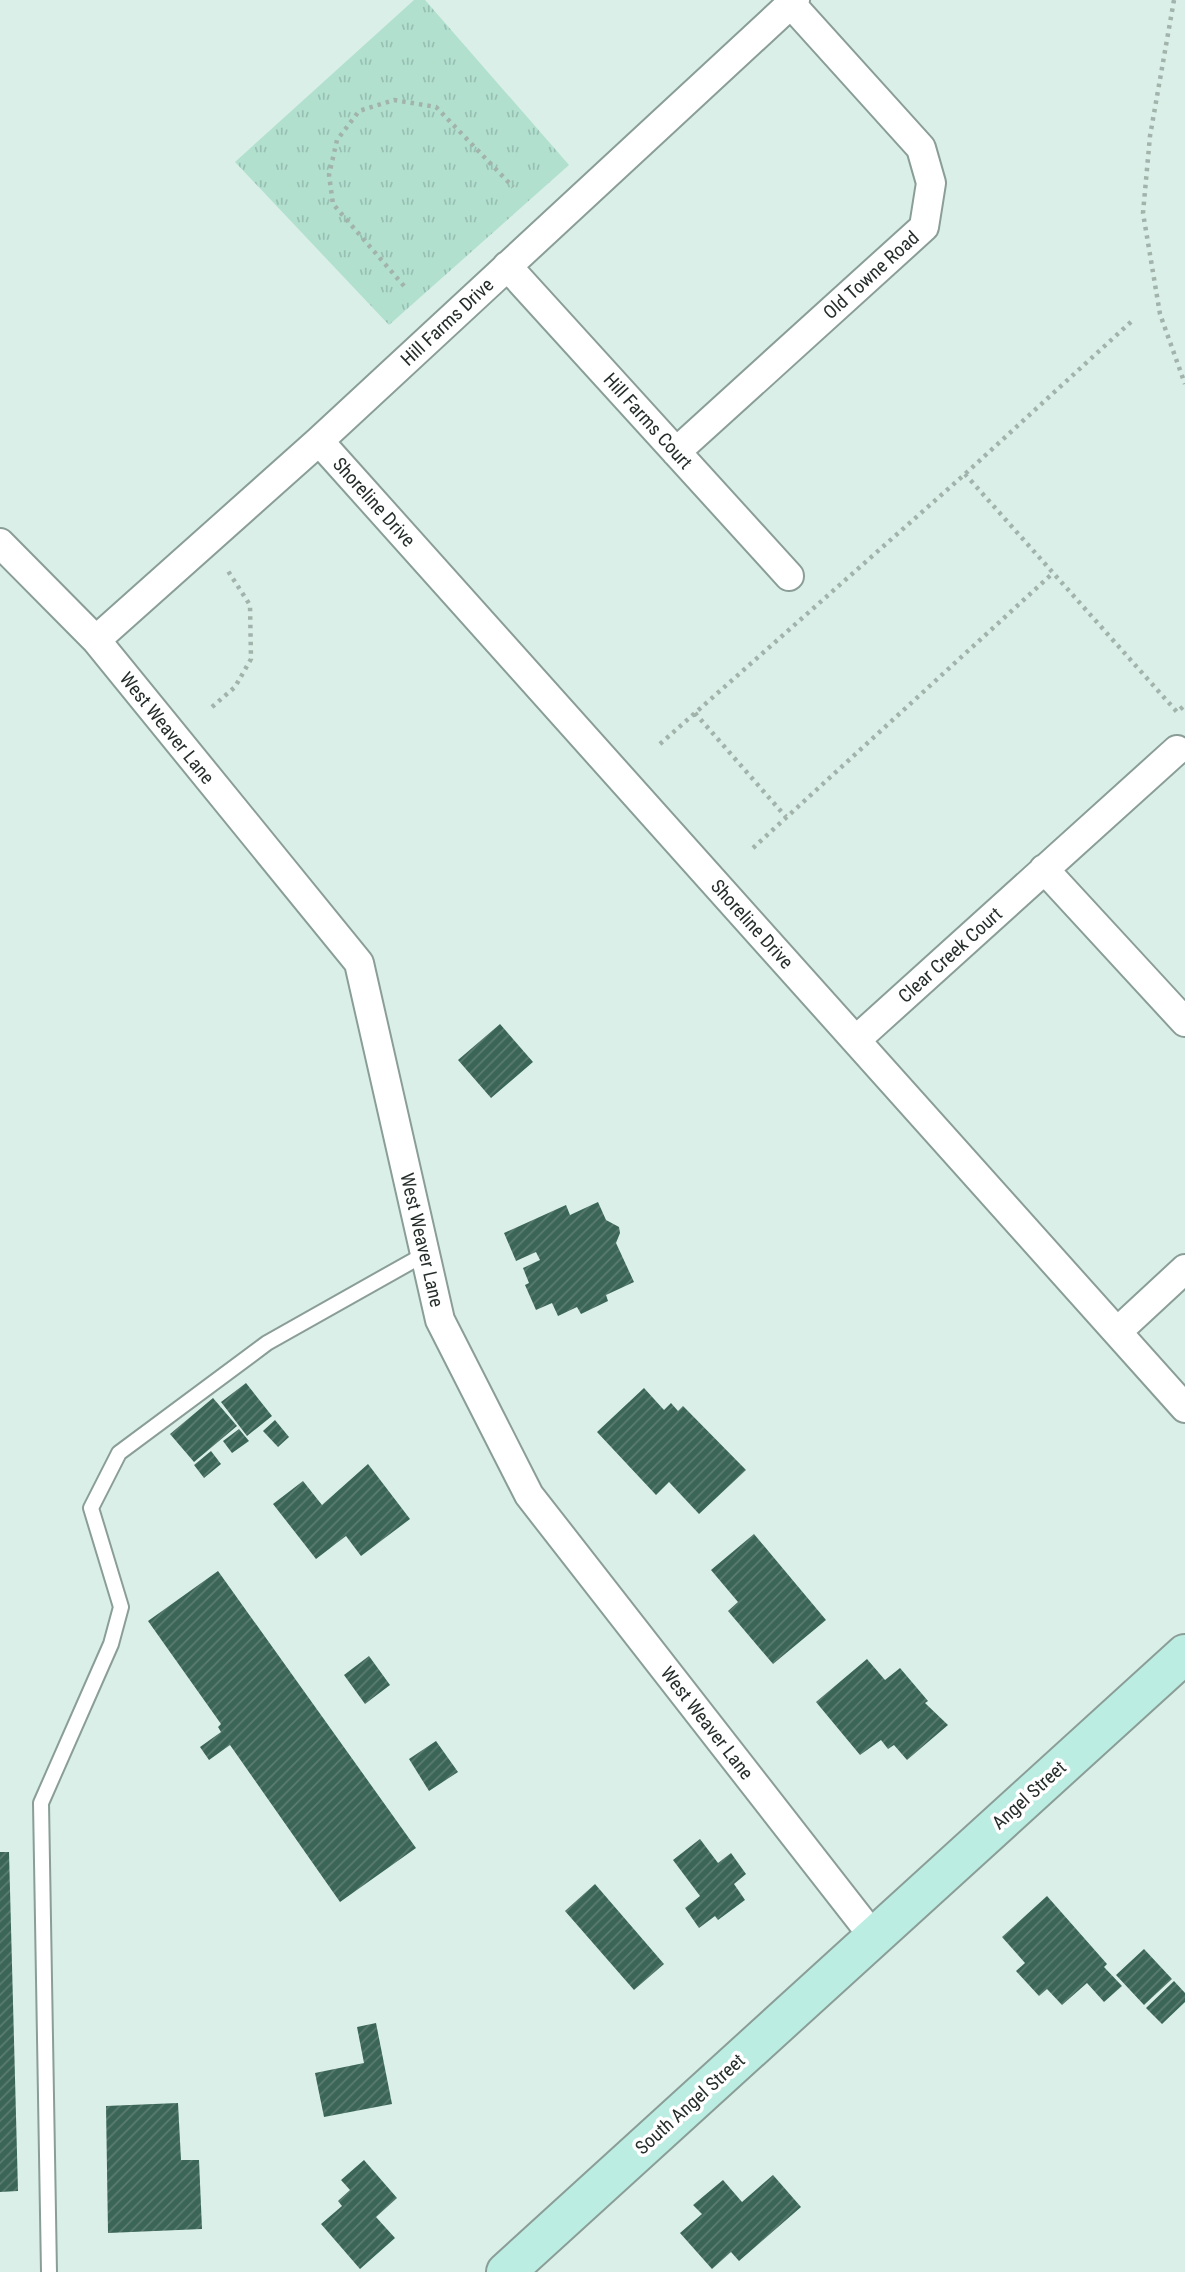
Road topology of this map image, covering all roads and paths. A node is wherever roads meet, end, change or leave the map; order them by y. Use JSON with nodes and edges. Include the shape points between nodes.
{"nodes":[{"id":1,"x":1174,"y":0,"type":"edge"},
{"id":2,"x":793,"y":2,"type":"edge"},
{"id":3,"x":513,"y":187,"type":"dead end"},
{"id":4,"x":507,"y":267,"type":"junction"},
{"id":5,"x":404,"y":286,"type":"dead end"},
{"id":6,"x":1133,"y":320,"type":"dead end"},
{"id":7,"x":1185,"y":384,"type":"edge"},
{"id":8,"x":319,"y":441,"type":"junction"},
{"id":9,"x":676,"y":452,"type":"junction"},
{"id":10,"x":965,"y":474,"type":"junction"},
{"id":11,"x":0,"y":543,"type":"edge"},
{"id":12,"x":228,"y":570,"type":"dead end"},
{"id":13,"x":1053,"y":573,"type":"junction"},
{"id":14,"x":789,"y":576,"type":"dead end"},
{"id":15,"x":96,"y":640,"type":"junction"},
{"id":16,"x":1185,"y":705,"type":"edge"},
{"id":17,"x":212,"y":707,"type":"dead end"},
{"id":18,"x":695,"y":713,"type":"junction"},
{"id":19,"x":660,"y":744,"type":"dead end"},
{"id":20,"x":1177,"y":750,"type":"dead end"},
{"id":21,"x":786,"y":817,"type":"junction"},
{"id":22,"x":753,"y":848,"type":"dead end"},
{"id":23,"x":1044,"y":869,"type":"junction"},
{"id":24,"x":1185,"y":1022,"type":"edge"},
{"id":25,"x":856,"y":1040,"type":"junction"},
{"id":26,"x":425,"y":1254,"type":"junction"},
{"id":27,"x":1185,"y":1269,"type":"edge"},
{"id":28,"x":1117,"y":1332,"type":"junction"},
{"id":29,"x":1185,"y":1408,"type":"edge"},
{"id":30,"x":1185,"y":1654,"type":"edge"},
{"id":31,"x":873,"y":1936,"type":"junction"},
{"id":32,"x":49,"y":2272,"type":"edge"},
{"id":33,"x":506,"y":2272,"type":"edge"}],
"edges":[{"from":1,"to":7,"type":"path","via":[[1150,136],[1143,213],[1160,314]]},
{"from":2,"to":4,"type":"street","name":"Hill Farms Drive"},
{"from":2,"to":9,"type":"street","name":"Old Towne Road","via":[[921,148],[931,183],[924,227]]},
{"from":3,"to":5,"type":"path","via":[[436,107],[394,100],[359,111],[337,140],[329,175],[334,204]]},
{"from":4,"to":8,"type":"street","name":"Hill Farms Drive"},
{"from":4,"to":9,"type":"street","name":"Hill Farms Court"},
{"from":6,"to":10,"type":"path"},
{"from":8,"to":15,"type":"street","name":"Hill Farms Drive"},
{"from":8,"to":25,"type":"street","name":"Shoreline Drive"},
{"from":9,"to":14,"type":"street","name":"Hill Farms Court"},
{"from":10,"to":13,"type":"path"},
{"from":10,"to":18,"type":"path"},
{"from":11,"to":15,"type":"street","name":"West Weaver Lane"},
{"from":12,"to":17,"type":"path","via":[[250,605],[251,659],[235,687]]},
{"from":13,"to":16,"type":"path","via":[[1177,712]]},
{"from":13,"to":21,"type":"path"},
{"from":15,"to":26,"type":"street","name":"West Weaver Lane","via":[[359,963]]},
{"from":18,"to":19,"type":"path"},
{"from":18,"to":21,"type":"path"},
{"from":20,"to":23,"type":"street","name":"Clear Creek Court"},
{"from":21,"to":22,"type":"path"},
{"from":23,"to":24,"type":"street"},
{"from":23,"to":25,"type":"street","name":"Clear Creek Court"},
{"from":25,"to":28,"type":"street","name":"Shoreline Drive"},
{"from":26,"to":31,"type":"street","name":"West Weaver Lane","via":[[440,1320],[529,1494]]},
{"from":26,"to":32,"type":"lane","via":[[267,1343],[119,1453],[91,1508],[121,1607],[111,1644],[41,1803]]},
{"from":27,"to":28,"type":"street"},
{"from":28,"to":29,"type":"street","name":"Shoreline Drive"},
{"from":30,"to":31,"type":"main road","name":"Angel Street"},
{"from":31,"to":33,"type":"main road","name":"South Angel Street"}]}
